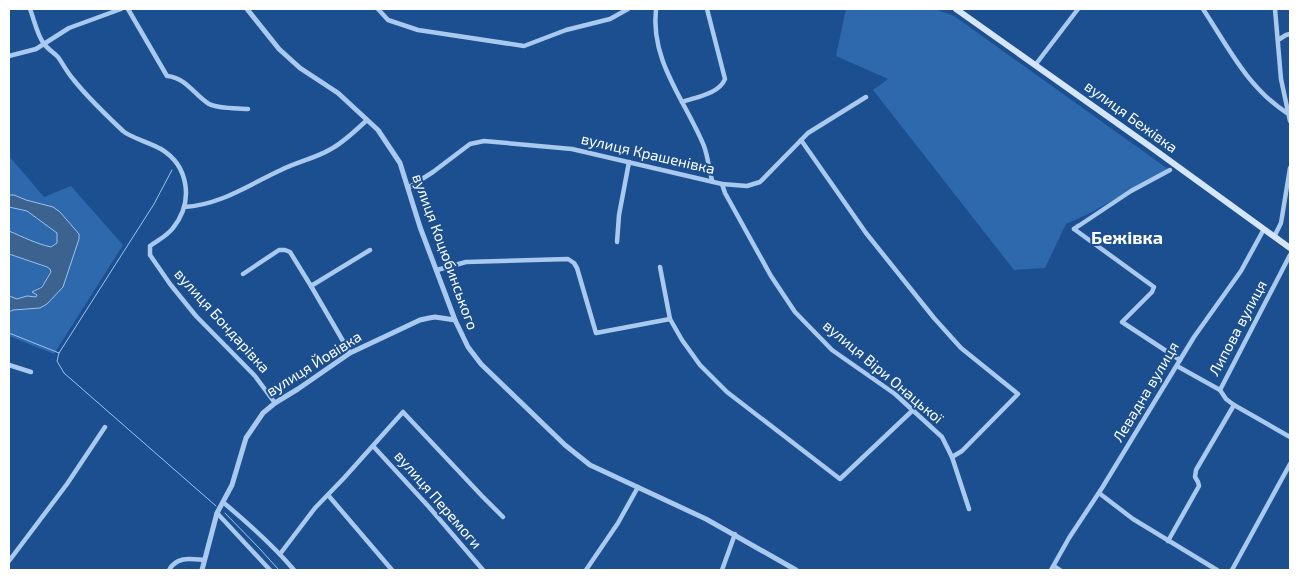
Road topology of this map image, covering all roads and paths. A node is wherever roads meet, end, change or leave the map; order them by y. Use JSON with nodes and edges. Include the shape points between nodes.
{"nodes":[{"id":1,"x":30,"y":9,"type":"edge"},
{"id":2,"x":121,"y":9,"type":"edge"},
{"id":3,"x":128,"y":9,"type":"edge"},
{"id":4,"x":247,"y":9,"type":"edge"},
{"id":5,"x":378,"y":9,"type":"edge"},
{"id":6,"x":628,"y":9,"type":"edge"},
{"id":7,"x":656,"y":9,"type":"edge"},
{"id":8,"x":707,"y":9,"type":"edge"},
{"id":9,"x":956,"y":9,"type":"edge"},
{"id":10,"x":1078,"y":9,"type":"edge"},
{"id":11,"x":1203,"y":9,"type":"edge"},
{"id":12,"x":1275,"y":9,"type":"edge"},
{"id":13,"x":1290,"y":34,"type":"edge"},
{"id":14,"x":1278,"y":40,"type":"junction"},
{"id":15,"x":44,"y":43,"type":"junction"},
{"id":16,"x":9,"y":56,"type":"edge"},
{"id":17,"x":1036,"y":64,"type":"junction"},
{"id":18,"x":866,"y":97,"type":"dead end"},
{"id":19,"x":682,"y":102,"type":"junction"},
{"id":20,"x":248,"y":110,"type":"dead end"},
{"id":21,"x":1289,"y":112,"type":"edge"},
{"id":22,"x":368,"y":120,"type":"junction"},
{"id":23,"x":1290,"y":121,"type":"edge"},
{"id":24,"x":801,"y":140,"type":"junction"},
{"id":25,"x":629,"y":162,"type":"junction"},
{"id":26,"x":1290,"y":168,"type":"edge"},
{"id":27,"x":1170,"y":170,"type":"dead end"},
{"id":28,"x":712,"y":180,"type":"junction"},
{"id":29,"x":722,"y":184,"type":"junction"},
{"id":30,"x":408,"y":188,"type":"junction"},
{"id":31,"x":184,"y":207,"type":"junction"},
{"id":32,"x":1264,"y":229,"type":"junction"},
{"id":33,"x":1274,"y":237,"type":"junction"},
{"id":34,"x":617,"y":242,"type":"dead end"},
{"id":35,"x":1290,"y":248,"type":"edge"},
{"id":36,"x":370,"y":250,"type":"dead end"},
{"id":37,"x":1290,"y":255,"type":"edge"},
{"id":38,"x":660,"y":267,"type":"dead end"},
{"id":39,"x":437,"y":270,"type":"junction"},
{"id":40,"x":243,"y":274,"type":"dead end"},
{"id":41,"x":311,"y":286,"type":"junction"},
{"id":42,"x":670,"y":319,"type":"junction"},
{"id":43,"x":455,"y":320,"type":"junction"},
{"id":44,"x":350,"y":353,"type":"junction"},
{"id":45,"x":1180,"y":360,"type":"junction"},
{"id":46,"x":9,"y":365,"type":"edge"},
{"id":47,"x":1177,"y":366,"type":"junction"},
{"id":48,"x":31,"y":372,"type":"dead end"},
{"id":49,"x":1220,"y":390,"type":"junction"},
{"id":50,"x":275,"y":402,"type":"junction"},
{"id":51,"x":1234,"y":405,"type":"junction"},
{"id":52,"x":912,"y":410,"type":"junction"},
{"id":53,"x":105,"y":428,"type":"dead end"},
{"id":54,"x":1290,"y":437,"type":"edge"},
{"id":55,"x":374,"y":446,"type":"junction"},
{"id":56,"x":952,"y":457,"type":"junction"},
{"id":57,"x":1290,"y":464,"type":"edge"},
{"id":58,"x":638,"y":487,"type":"junction"},
{"id":59,"x":1099,"y":493,"type":"junction"},
{"id":60,"x":328,"y":495,"type":"junction"},
{"id":61,"x":224,"y":503,"type":"junction"},
{"id":62,"x":969,"y":509,"type":"dead end"},
{"id":63,"x":217,"y":513,"type":"junction"},
{"id":64,"x":503,"y":517,"type":"dead end"},
{"id":65,"x":735,"y":534,"type":"junction"},
{"id":66,"x":1168,"y":541,"type":"junction"},
{"id":67,"x":280,"y":554,"type":"junction"},
{"id":68,"x":204,"y":560,"type":"junction"},
{"id":69,"x":9,"y":561,"type":"edge"},
{"id":70,"x":1052,"y":568,"type":"edge"},
{"id":71,"x":169,"y":570,"type":"edge"},
{"id":72,"x":202,"y":570,"type":"edge"},
{"id":73,"x":270,"y":570,"type":"edge"},
{"id":74,"x":294,"y":570,"type":"edge"},
{"id":75,"x":392,"y":570,"type":"edge"},
{"id":76,"x":483,"y":570,"type":"edge"},
{"id":77,"x":586,"y":570,"type":"edge"},
{"id":78,"x":722,"y":570,"type":"edge"},
{"id":79,"x":796,"y":570,"type":"edge"},
{"id":80,"x":1060,"y":570,"type":"edge"},
{"id":81,"x":1217,"y":570,"type":"edge"},
{"id":82,"x":1232,"y":570,"type":"edge"}],
"edges":[{"from":1,"to":15,"type":"street","name":"вулиця Бондарівка"},
{"from":2,"to":15,"type":"street","via":[[69,28]]},
{"from":3,"to":20,"type":"street","via":[[167,76],[184,81],[211,105]]},
{"from":4,"to":22,"type":"street","name":"вулиця Коцюбинського","via":[[300,68],[338,93]]},
{"from":5,"to":6,"type":"street","via":[[388,20],[418,30],[524,46],[566,30],[610,19]]},
{"from":7,"to":19,"type":"street","via":[[657,47]]},
{"from":8,"to":19,"type":"street","via":[[725,79],[716,90]]},
{"from":9,"to":17,"type":"main road","name":"вулиця Бежівка"},
{"from":10,"to":17,"type":"street"},
{"from":11,"to":21,"type":"street","via":[[1244,74],[1274,105]]},
{"from":12,"to":14,"type":"street"},
{"from":13,"to":14,"type":"street"},
{"from":14,"to":21,"type":"street","via":[[1281,79]]},
{"from":15,"to":16,"type":"street","via":[[36,49]]},
{"from":15,"to":31,"type":"street","name":"вулиця Бондарівка","via":[[78,85],[126,133],[145,140],[174,159],[186,193]]},
{"from":17,"to":32,"type":"main road","name":"вулиця Бежівка"},
{"from":18,"to":24,"type":"street","name":"вулиця Крашенівка"},
{"from":19,"to":28,"type":"street","via":[[705,148]]},
{"from":21,"to":23,"type":"street"},
{"from":22,"to":30,"type":"street","name":"вулиця Коцюбинського","via":[[400,163]]},
{"from":22,"to":31,"type":"street","via":[[331,150],[280,170],[224,198]]},
{"from":24,"to":29,"type":"street","name":"вулиця Крашенівка","via":[[760,182],[747,186]]},
{"from":24,"to":56,"type":"street","via":[[866,233],[934,318],[960,348],[1018,394],[962,451]]},
{"from":25,"to":28,"type":"street","name":"вулиця Крашенівка"},
{"from":25,"to":30,"type":"street","name":"вулиця Крашенівка","via":[[572,148],[484,142],[470,144]]},
{"from":25,"to":34,"type":"street"},
{"from":26,"to":33,"type":"street","via":[[1281,223]]},
{"from":27,"to":45,"type":"street","via":[[1076,227],[1154,287],[1122,322]]},
{"from":28,"to":29,"type":"street","name":"вулиця Крашенівка"},
{"from":29,"to":52,"type":"street","name":"вулиця Віри Онацької","via":[[771,276],[795,312],[832,350],[895,394]]},
{"from":30,"to":39,"type":"street","name":"вулиця Коцюбинського"},
{"from":31,"to":50,"type":"street","name":"вулиця Бондарівка","via":[[173,228],[150,246],[150,255],[196,316],[255,376]]},
{"from":32,"to":33,"type":"main road","name":"вулиця Бежівка"},
{"from":32,"to":45,"type":"street","name":"Левадна вулиця"},
{"from":33,"to":35,"type":"main road","name":"вулиця Бежівка"},
{"from":36,"to":41,"type":"street"},
{"from":37,"to":49,"type":"street","name":"Липова вулиця"},
{"from":38,"to":42,"type":"street"},
{"from":39,"to":42,"type":"street","via":[[466,262],[568,259],[577,268],[596,333]]},
{"from":39,"to":43,"type":"street","name":"вулиця Коцюбинського"},
{"from":40,"to":41,"type":"street","via":[[279,250],[285,250],[290,252]]},
{"from":41,"to":44,"type":"street"},
{"from":42,"to":52,"type":"street","via":[[700,365],[727,392],[840,479]]},
{"from":43,"to":44,"type":"street","name":"вулиця Йовівка","via":[[435,317],[420,320]]},
{"from":43,"to":58,"type":"street","name":"вулиця Коцюбинського","via":[[468,347],[481,364],[564,445],[590,465]]},
{"from":44,"to":50,"type":"street","name":"вулиця Йовівка"},
{"from":45,"to":47,"type":"street","name":"Левадна вулиця"},
{"from":46,"to":48,"type":"street"},
{"from":47,"to":49,"type":"street"},
{"from":47,"to":59,"type":"street","name":"Левадна вулиця"},
{"from":49,"to":51,"type":"street","name":"Липова вулиця"},
{"from":50,"to":61,"type":"street","name":"вулиця Йовівка","via":[[246,438]]},
{"from":51,"to":54,"type":"street","name":"Липова вулиця"},
{"from":51,"to":66,"type":"street","via":[[1196,470],[1199,486]]},
{"from":52,"to":56,"type":"street","name":"вулиця Віри Онацької","via":[[942,437]]},
{"from":53,"to":69,"type":"street"},
{"from":55,"to":60,"type":"street"},
{"from":55,"to":64,"type":"street","via":[[403,412]]},
{"from":55,"to":76,"type":"street","name":"вулиця Перемоги"},
{"from":56,"to":62,"type":"street","name":"вулиця Віри Онацької"},
{"from":57,"to":82,"type":"street"},
{"from":58,"to":65,"type":"street","name":"вулиця Коцюбинського"},
{"from":58,"to":77,"type":"street"},
{"from":59,"to":66,"type":"street"},
{"from":59,"to":70,"type":"street","name":"Левадна вулиця"},
{"from":60,"to":67,"type":"street"},
{"from":60,"to":75,"type":"street"},
{"from":61,"to":63,"type":"street","name":"вулиця Йовівка"},
{"from":61,"to":67,"type":"street"},
{"from":63,"to":68,"type":"street","name":"вулиця Йовівка"},
{"from":63,"to":73,"type":"street"},
{"from":65,"to":78,"type":"street"},
{"from":65,"to":79,"type":"street","name":"вулиця Коцюбинського"},
{"from":66,"to":81,"type":"street"},
{"from":67,"to":74,"type":"street"},
{"from":68,"to":71,"type":"street","via":[[178,560]]},
{"from":68,"to":72,"type":"street","name":"вулиця Йовівка"},
{"from":70,"to":80,"type":"street"}]}
